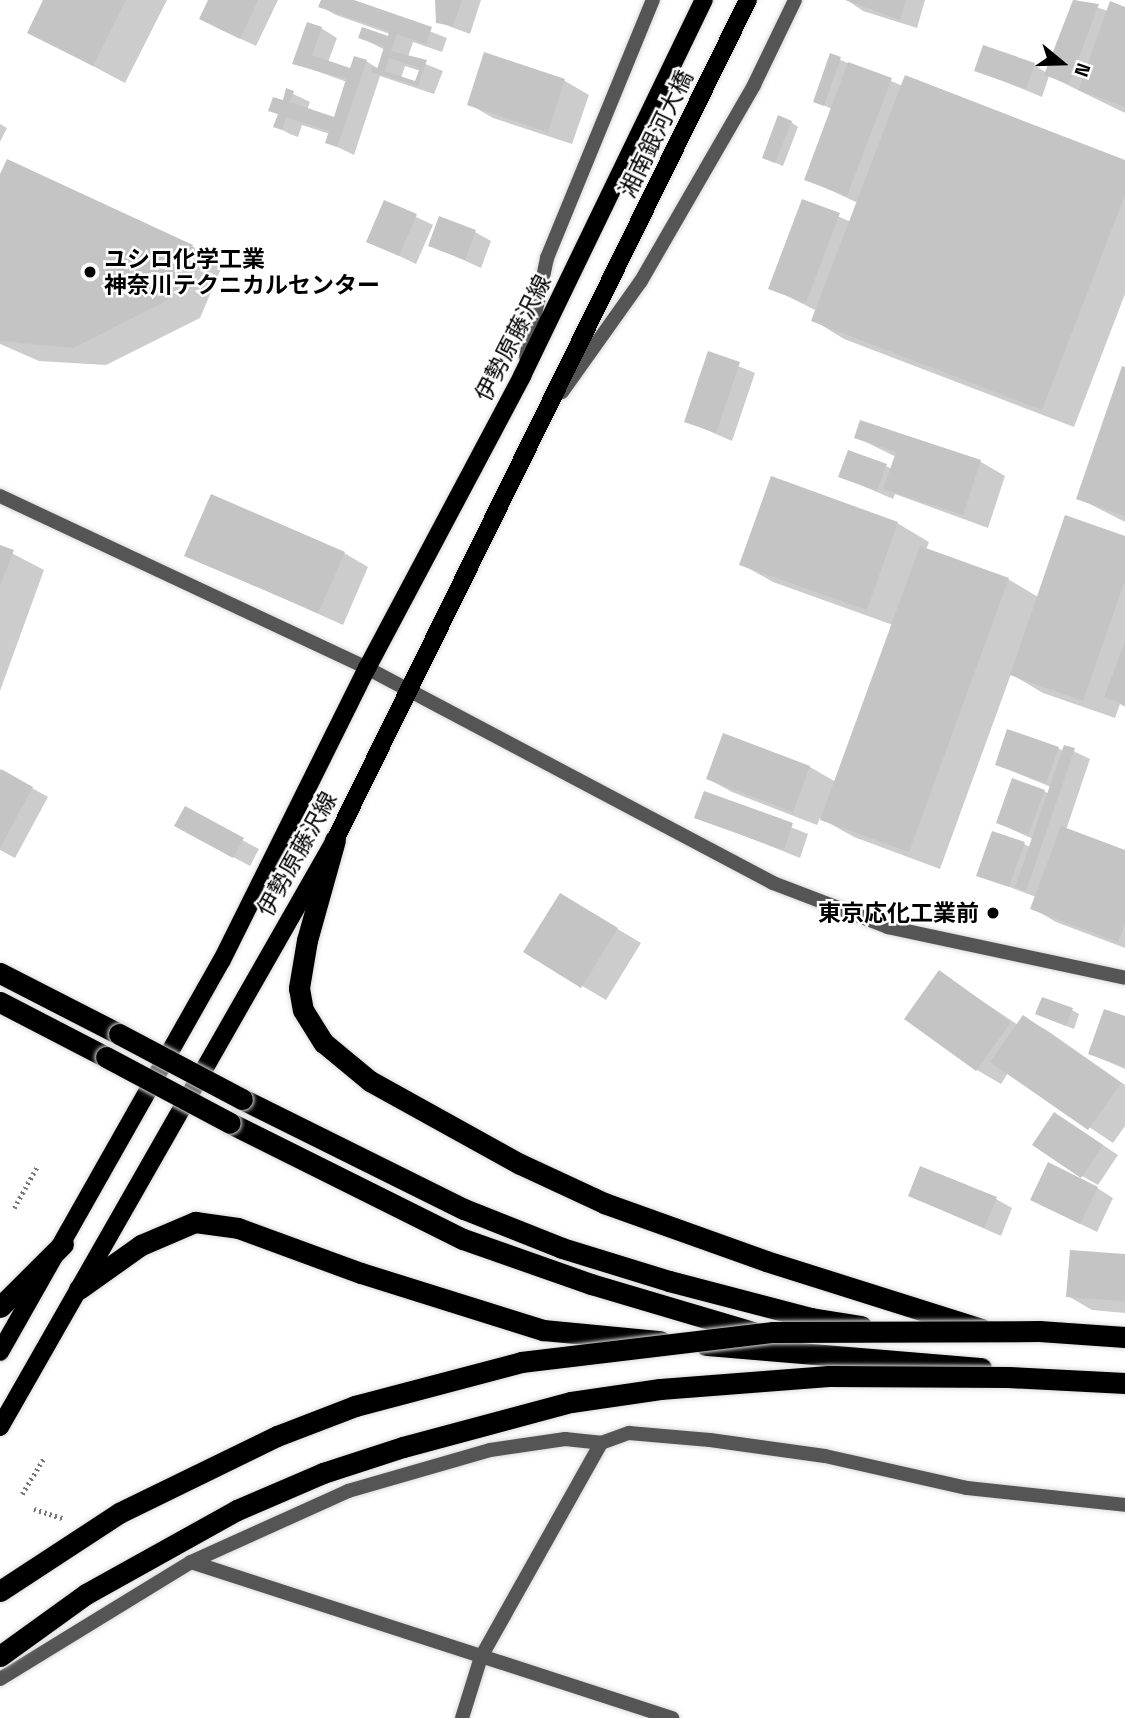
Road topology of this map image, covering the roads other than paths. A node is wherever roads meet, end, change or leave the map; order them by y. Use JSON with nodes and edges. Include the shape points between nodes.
{"nodes":[{"id":1,"x":653,"y":0,"type":"edge"},
{"id":2,"x":704,"y":0,"type":"edge"},
{"id":3,"x":748,"y":0,"type":"edge"},
{"id":4,"x":795,"y":0,"type":"edge"},
{"id":5,"x":573,"y":271,"type":"joint"},
{"id":6,"x":608,"y":289,"type":"joint"},
{"id":7,"x":522,"y":376,"type":"junction"},
{"id":8,"x":550,"y":408,"type":"junction"},
{"id":9,"x":0,"y":496,"type":"edge"},
{"id":10,"x":367,"y":668,"type":"junction"},
{"id":11,"x":409,"y":689,"type":"junction"},
{"id":12,"x":335,"y":840,"type":"junction"},
{"id":13,"x":0,"y":973,"type":"edge"},
{"id":14,"x":1125,"y":978,"type":"edge"},
{"id":15,"x":0,"y":1002,"type":"edge"},
{"id":16,"x":63,"y":1244,"type":"junction"},
{"id":17,"x":79,"y":1289,"type":"junction"},
{"id":18,"x":0,"y":1307,"type":"edge"},
{"id":19,"x":982,"y":1329,"type":"junction"},
{"id":20,"x":1125,"y":1337,"type":"edge"},
{"id":21,"x":0,"y":1352,"type":"edge"},
{"id":22,"x":842,"y":1358,"type":"junction"},
{"id":23,"x":1125,"y":1381,"type":"edge"},
{"id":24,"x":0,"y":1427,"type":"edge"},
{"id":25,"x":601,"y":1443,"type":"junction"},
{"id":26,"x":1125,"y":1505,"type":"edge"},
{"id":27,"x":191,"y":1562,"type":"junction"},
{"id":28,"x":0,"y":1591,"type":"edge"},
{"id":29,"x":0,"y":1656,"type":"edge"},
{"id":30,"x":481,"y":1657,"type":"junction"},
{"id":31,"x":0,"y":1679,"type":"edge"},
{"id":32,"x":463,"y":1718,"type":"edge"},
{"id":33,"x":672,"y":1718,"type":"edge"}],
"edges":[{"from":1,"to":7,"type":"street","via":[[547,258]]},
{"from":2,"to":5,"type":"main road","name":"湘南銀河大橋"},
{"from":3,"to":6,"type":"main road","name":"湘南銀河大橋"},
{"from":4,"to":8,"type":"street","via":[[754,85],[641,281]]},
{"from":5,"to":7,"type":"main road","name":"伊勢原藤沢線"},
{"from":6,"to":8,"type":"main road","name":"伊勢原藤沢線"},
{"from":7,"to":10,"type":"main road","name":"伊勢原藤沢線"},
{"from":8,"to":11,"type":"main road","name":"伊勢原藤沢線"},
{"from":9,"to":10,"type":"street"},
{"from":10,"to":11,"type":"street"},
{"from":10,"to":16,"type":"main road","name":"伊勢原藤沢線","via":[[222,961]]},
{"from":11,"to":12,"type":"main road","name":"伊勢原藤沢線"},
{"from":11,"to":14,"type":"street","via":[[773,883],[888,927]]},
{"from":12,"to":17,"type":"main road","name":"伊勢原藤沢線"},
{"from":12,"to":19,"type":"highway","via":[[307,940],[299,988],[303,1010],[324,1043],[370,1081],[520,1164],[604,1203],[766,1261]]},
{"from":13,"to":19,"type":"highway","bridge":true,"via":[[451,1204],[562,1248],[811,1318],[886,1329]]},
{"from":15,"to":22,"type":"highway","bridge":true,"via":[[463,1239],[591,1284]]},
{"from":16,"to":18,"type":"highway"},
{"from":16,"to":21,"type":"main road","name":"伊勢原藤沢線"},
{"from":17,"to":22,"type":"highway","via":[[141,1245],[195,1222],[238,1228],[361,1273],[542,1330]]},
{"from":17,"to":24,"type":"main road","name":"伊勢原藤沢線"},
{"from":19,"to":20,"type":"highway"},
{"from":20,"to":28,"type":"highway","bridge":true,"via":[[1039,1331],[773,1332],[521,1362],[355,1406],[277,1436],[119,1513]]},
{"from":22,"to":23,"type":"highway"},
{"from":23,"to":29,"type":"highway","bridge":true,"via":[[829,1376],[660,1389],[572,1402],[403,1447],[323,1473],[237,1510],[86,1594]]},
{"from":25,"to":26,"type":"street","via":[[629,1433],[710,1440],[825,1456],[967,1488]]},
{"from":25,"to":27,"type":"street","via":[[565,1440],[490,1450],[348,1491]]},
{"from":25,"to":30,"type":"street"},
{"from":27,"to":30,"type":"street"},
{"from":27,"to":31,"type":"street"},
{"from":30,"to":32,"type":"street"},
{"from":30,"to":33,"type":"street"}]}
